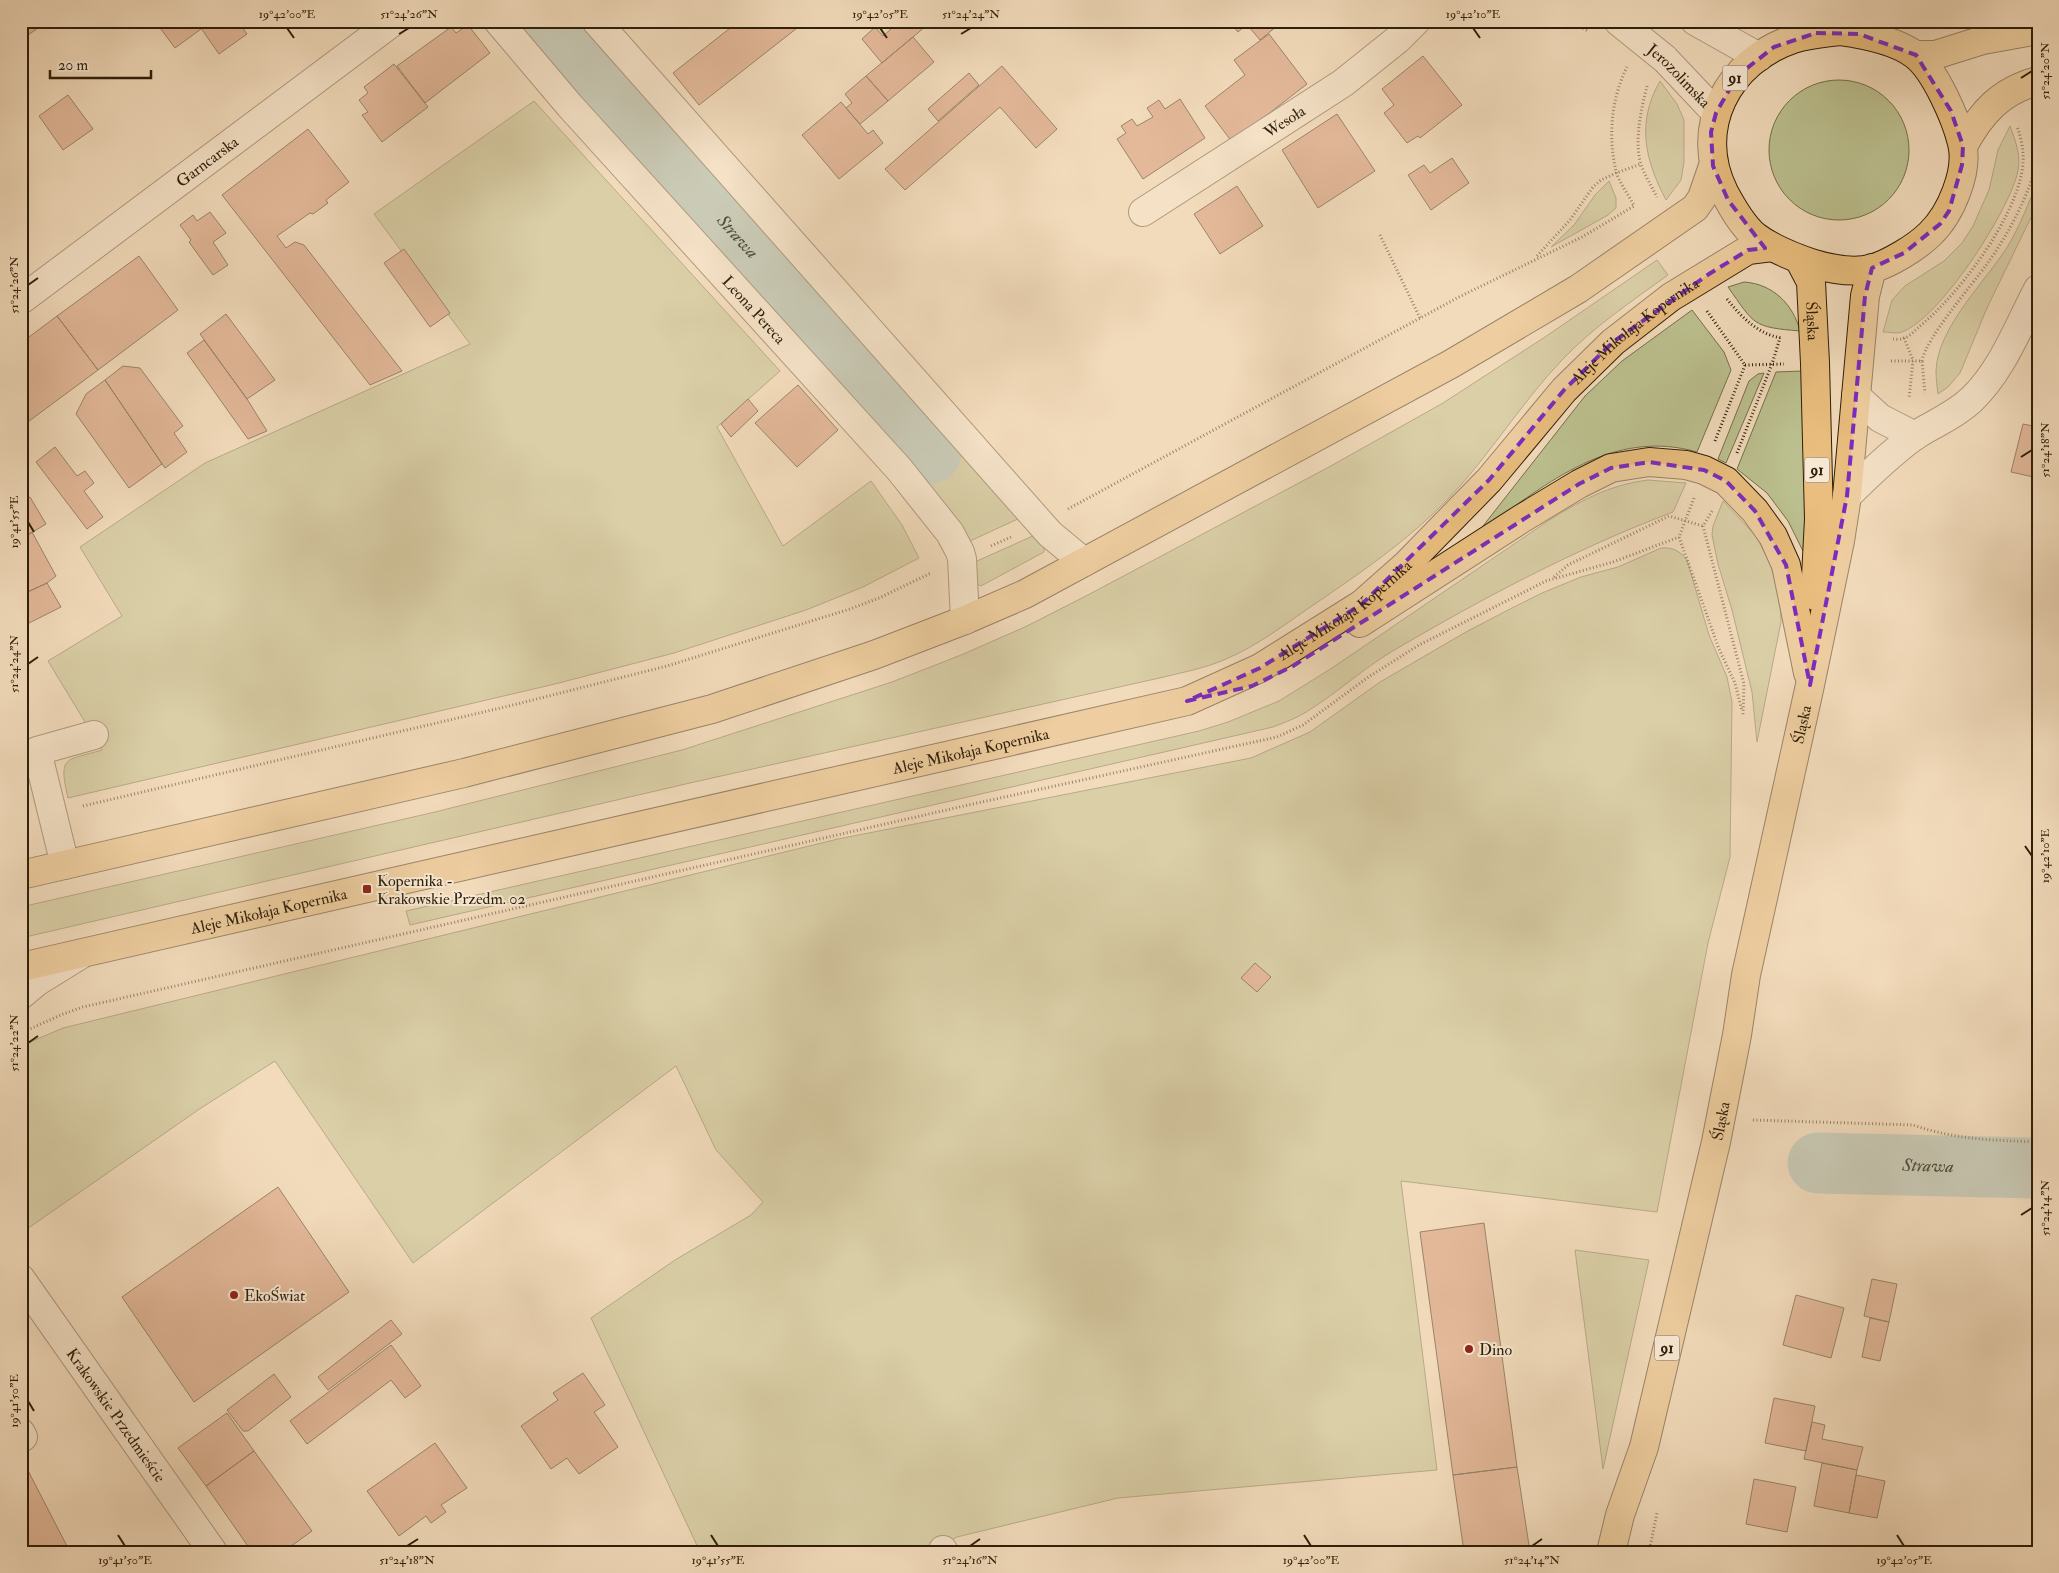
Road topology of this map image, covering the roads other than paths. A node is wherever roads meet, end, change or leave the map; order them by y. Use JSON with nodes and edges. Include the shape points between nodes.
{"nodes":[{"id":1,"x":394,"y":21,"type":"edge"},
{"id":2,"x":498,"y":21,"type":"edge"},
{"id":3,"x":596,"y":21,"type":"edge"},
{"id":4,"x":1416,"y":21,"type":"edge"},
{"id":5,"x":1618,"y":21,"type":"edge"},
{"id":6,"x":1695,"y":21,"type":"edge"},
{"id":7,"x":1816,"y":27,"type":"edge"},
{"id":8,"x":1875,"y":30,"type":"edge"},
{"id":9,"x":2038,"y":30,"type":"edge"},
{"id":10,"x":1916,"y":55,"type":"junction"},
{"id":11,"x":1759,"y":57,"type":"junction"},
{"id":12,"x":2038,"y":81,"type":"edge"},
{"id":13,"x":1716,"y":114,"type":"junction"},
{"id":14,"x":1963,"y":146,"type":"junction"},
{"id":15,"x":1713,"y":166,"type":"junction"},
{"id":16,"x":1143,"y":212,"type":"dead end"},
{"id":17,"x":1772,"y":247,"type":"junction"},
{"id":18,"x":1799,"y":259,"type":"junction"},
{"id":19,"x":1872,"y":268,"type":"junction"},
{"id":20,"x":2038,"y":289,"type":"edge"},
{"id":21,"x":21,"y":300,"type":"edge"},
{"id":22,"x":1856,"y":396,"type":"junction"},
{"id":23,"x":1915,"y":436,"type":"junction"},
{"id":24,"x":1847,"y":496,"type":"junction"},
{"id":25,"x":1084,"y":562,"type":"junction"},
{"id":26,"x":964,"y":620,"type":"junction"},
{"id":27,"x":1810,"y":685,"type":"junction"},
{"id":28,"x":1187,"y":701,"type":"junction"},
{"id":29,"x":94,"y":735,"type":"dead end"},
{"id":30,"x":64,"y":865,"type":"junction"},
{"id":31,"x":21,"y":875,"type":"edge"},
{"id":32,"x":86,"y":951,"type":"junction"},
{"id":33,"x":21,"y":967,"type":"edge"},
{"id":34,"x":21,"y":995,"type":"edge"},
{"id":35,"x":22,"y":1283,"type":"edge"},
{"id":36,"x":213,"y":1552,"type":"edge"},
{"id":37,"x":1611,"y":1552,"type":"edge"}],
"edges":[{"from":1,"to":21,"type":"street","name":"Garncarska"},
{"from":2,"to":26,"type":"street","name":"Leona Pereca","via":[[570,106],[899,469],[950,533],[962,560]]},
{"from":3,"to":25,"type":"street","via":[[1040,524]]},
{"from":4,"to":16,"type":"street","name":"Wesoła","via":[[1343,83]]},
{"from":5,"to":13,"type":"street","name":"Jerozolimska","via":[[1684,77]]},
{"from":6,"to":11,"type":"street"},
{"from":7,"to":8,"type":"main road","number":"91","via":[[1859,34]]},
{"from":7,"to":11,"type":"main road","number":"91"},
{"from":8,"to":10,"type":"main road","number":"91"},
{"from":9,"to":10,"type":"main road","via":[[1983,40],[1936,55]]},
{"from":10,"to":14,"type":"main road","number":"91","via":[[1935,80],[1951,111]]},
{"from":11,"to":13,"type":"main road","number":"91","via":[[1736,76]]},
{"from":12,"to":14,"type":"main road","via":[[1992,105]]},
{"from":13,"to":15,"type":"main road","number":"91","via":[[1712,132]]},
{"from":14,"to":19,"type":"main road","number":"91","via":[[1958,188],[1940,224],[1904,253]]},
{"from":15,"to":17,"type":"main road","number":"91","via":[[1740,218],[1754,235]]},
{"from":15,"to":25,"type":"main road","via":[[1695,208],[1578,289],[1451,364]]},
{"from":17,"to":18,"type":"main road","number":"91"},
{"from":17,"to":28,"type":"main road","name":"Aleje Mikołaja Kopernika","via":[[1748,250],[1671,297],[1613,342],[1564,390],[1489,480],[1362,604],[1260,668]]},
{"from":18,"to":19,"type":"main road","number":"91","via":[[1843,270]]},
{"from":18,"to":27,"type":"main road","name":"Śląska","number":"91","via":[[1811,282],[1817,441],[1819,519]]},
{"from":19,"to":22,"type":"main road","name":"Śląska","number":"91","via":[[1864,296]]},
{"from":20,"to":23,"type":"street","via":[[1986,384],[1959,411]]},
{"from":22,"to":23,"type":"street","via":[[1880,418]]},
{"from":22,"to":24,"type":"main road","name":"Śląska","number":"91"},
{"from":23,"to":24,"type":"street","via":[[1888,456]]},
{"from":24,"to":27,"type":"main road","name":"Śląska","number":"91"},
{"from":25,"to":26,"type":"main road","via":[[1025,594]]},
{"from":26,"to":30,"type":"main road","via":[[874,655],[712,709],[464,773]]},
{"from":27,"to":28,"type":"main road","via":[[1786,566],[1773,536],[1755,511],[1726,481],[1704,470],[1649,462],[1611,468],[1579,484],[1293,666],[1252,686]]},
{"from":27,"to":37,"type":"main road","name":"Śląska","number":"91","via":[[1746,975],[1716,1142],[1644,1447]]},
{"from":28,"to":32,"type":"main road","name":"Aleje Mikołaja Kopernika"},
{"from":29,"to":30,"type":"street","via":[[38,751]]},
{"from":30,"to":31,"type":"main road"},
{"from":32,"to":33,"type":"main road","name":"Aleje Mikołaja Kopernika"},
{"from":32,"to":34,"type":"street"},
{"from":35,"to":36,"type":"street","name":"Krakowskie Przedmieście"}]}
